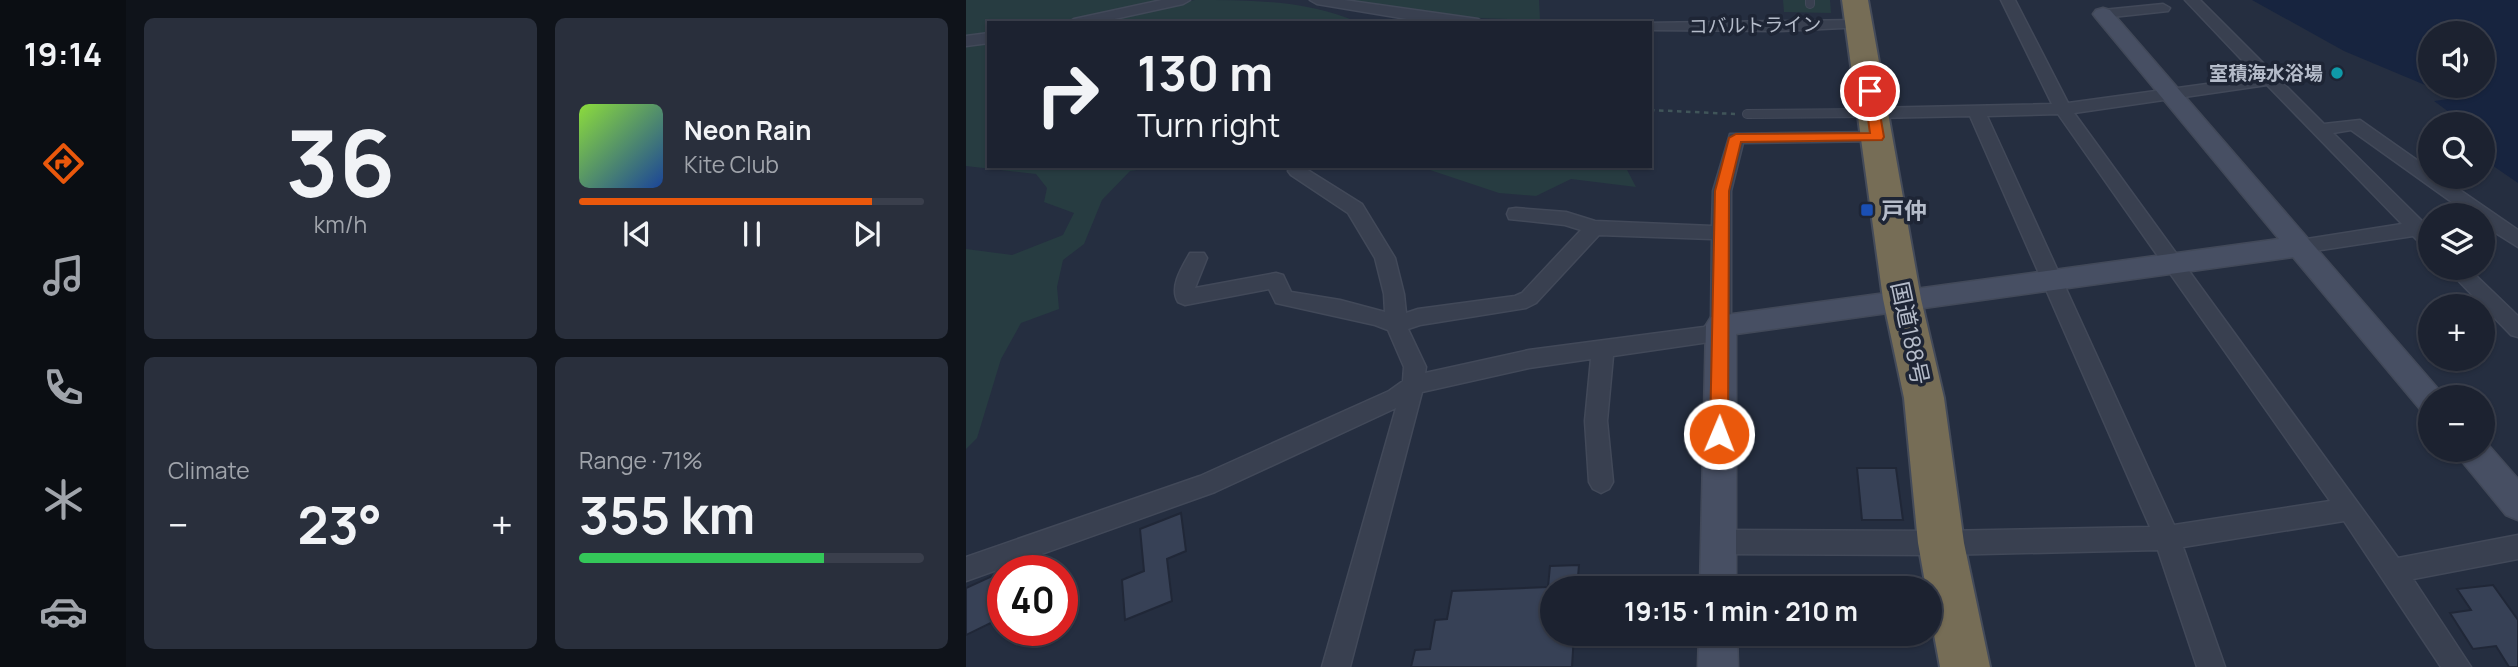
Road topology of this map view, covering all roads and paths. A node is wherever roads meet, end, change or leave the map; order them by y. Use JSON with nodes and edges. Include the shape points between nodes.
{"nodes":[{"id":1,"x":1183,"y":0,"type":"edge"},
{"id":2,"x":1317,"y":0,"type":"edge"},
{"id":3,"x":2008,"y":0,"type":"edge"},
{"id":4,"x":2192,"y":0,"type":"edge"},
{"id":5,"x":2163,"y":8,"type":"dead end"},
{"id":6,"x":1857,"y":12,"type":"edge"},
{"id":7,"x":2103,"y":14,"type":"joint"},
{"id":8,"x":1083,"y":21,"type":"edge"},
{"id":9,"x":1456,"y":21,"type":"edge"},
{"id":10,"x":1652,"y":26,"type":"edge"},
{"id":11,"x":987,"y":38,"type":"edge"},
{"id":12,"x":966,"y":41,"type":"edge"},
{"id":13,"x":2268,"y":80,"type":"junction"},
{"id":14,"x":2172,"y":95,"type":"junction"},
{"id":15,"x":2063,"y":109,"type":"junction"},
{"id":16,"x":1652,"y":110,"type":"edge"},
{"id":17,"x":1977,"y":112,"type":"junction"},
{"id":18,"x":1747,"y":114,"type":"joint"},
{"id":19,"x":1875,"y":125,"type":"junction"},
{"id":20,"x":2318,"y":130,"type":"junction"},
{"id":21,"x":1297,"y":171,"type":"dead end"},
{"id":22,"x":2464,"y":203,"type":"edge"},
{"id":23,"x":1516,"y":214,"type":"dead end"},
{"id":24,"x":2418,"y":224,"type":"edge"},
{"id":25,"x":2495,"y":224,"type":"edge"},
{"id":26,"x":1594,"y":228,"type":"junction"},
{"id":27,"x":1721,"y":233,"type":"junction"},
{"id":28,"x":2418,"y":233,"type":"edge"},
{"id":29,"x":2518,"y":240,"type":"edge"},
{"id":30,"x":2301,"y":246,"type":"junction"},
{"id":31,"x":1197,"y":258,"type":"dead end"},
{"id":32,"x":2175,"y":264,"type":"junction"},
{"id":33,"x":2054,"y":280,"type":"junction"},
{"id":34,"x":2468,"y":280,"type":"edge"},
{"id":35,"x":1902,"y":299,"type":"junction"},
{"id":36,"x":1395,"y":325,"type":"junction"},
{"id":37,"x":1721,"y":325,"type":"junction"},
{"id":38,"x":2518,"y":329,"type":"edge"},
{"id":39,"x":1603,"y":348,"type":"junction"},
{"id":40,"x":1413,"y":385,"type":"junction"},
{"id":41,"x":2418,"y":385,"type":"edge"},
{"id":42,"x":2485,"y":462,"type":"edge"},
{"id":43,"x":1601,"y":482,"type":"dead end"},
{"id":44,"x":2513,"y":490,"type":"edge"},
{"id":45,"x":2350,"y":509,"type":"junction"},
{"id":46,"x":2167,"y":538,"type":"junction"},
{"id":47,"x":1717,"y":542,"type":"junction"},
{"id":48,"x":1941,"y":542,"type":"junction"},
{"id":49,"x":2518,"y":547,"type":"edge"},
{"id":50,"x":966,"y":569,"type":"edge"},
{"id":51,"x":2394,"y":571,"type":"junction"},
{"id":52,"x":1718,"y":576,"type":"edge"},
{"id":53,"x":1718,"y":646,"type":"edge"},
{"id":54,"x":1336,"y":667,"type":"edge"},
{"id":55,"x":1718,"y":667,"type":"edge"},
{"id":56,"x":1965,"y":667,"type":"edge"},
{"id":57,"x":2211,"y":667,"type":"edge"},
{"id":58,"x":2457,"y":667,"type":"edge"}],
"edges":[{"from":1,"to":8,"type":"street"},
{"from":2,"to":9,"type":"street"},
{"from":3,"to":15,"type":"street"},
{"from":4,"to":13,"type":"street"},
{"from":5,"to":7,"type":"street"},
{"from":6,"to":10,"type":"street","name":"コバルトライン","via":[[1780,27]]},
{"from":6,"to":19,"type":"highway","name":"国道188号"},
{"from":7,"to":14,"type":"street"},
{"from":11,"to":12,"type":"street"},
{"from":13,"to":14,"type":"street"},
{"from":13,"to":20,"type":"street"},
{"from":14,"to":15,"type":"street"},
{"from":14,"to":30,"type":"street"},
{"from":15,"to":17,"type":"street"},
{"from":15,"to":32,"type":"street"},
{"from":16,"to":18,"type":"path"},
{"from":17,"to":19,"type":"street"},
{"from":17,"to":33,"type":"street"},
{"from":18,"to":19,"type":"lane"},
{"from":19,"to":27,"type":"street","via":[[1736,138],[1722,191]]},
{"from":19,"to":35,"type":"highway","name":"国道188号"},
{"from":20,"to":22,"type":"street","via":[[2354,124]]},
{"from":20,"to":24,"type":"street"},
{"from":21,"to":36,"type":"street","via":[[1355,209],[1385,258],[1394,294]]},
{"from":23,"to":26,"type":"street","via":[[1566,219]]},
{"from":25,"to":29,"type":"street"},
{"from":26,"to":27,"type":"street"},
{"from":26,"to":36,"type":"street","via":[[1529,298],[1519,303],[1418,317]]},
{"from":27,"to":37,"type":"street"},
{"from":28,"to":30,"type":"street"},
{"from":30,"to":32,"type":"street"},
{"from":30,"to":41,"type":"street"},
{"from":31,"to":36,"type":"street","via":[[1185,284],[1185,297],[1276,281],[1283,298],[1342,308]]},
{"from":32,"to":33,"type":"street"},
{"from":32,"to":45,"type":"street"},
{"from":33,"to":35,"type":"street"},
{"from":33,"to":46,"type":"street"},
{"from":34,"to":38,"type":"street"},
{"from":35,"to":37,"type":"street"},
{"from":35,"to":48,"type":"highway","name":"国道188号","via":[[1924,398]]},
{"from":36,"to":40,"type":"street","via":[[1415,367]]},
{"from":37,"to":39,"type":"street","via":[[1709,334]]},
{"from":37,"to":47,"type":"street"},
{"from":39,"to":40,"type":"street"},
{"from":39,"to":43,"type":"street","via":[[1596,422]]},
{"from":40,"to":50,"type":"street","via":[[1397,397],[1207,484]]},
{"from":40,"to":54,"type":"street"},
{"from":42,"to":44,"type":"street"},
{"from":45,"to":46,"type":"street"},
{"from":45,"to":51,"type":"street"},
{"from":46,"to":48,"type":"street"},
{"from":46,"to":57,"type":"street"},
{"from":47,"to":48,"type":"street"},
{"from":47,"to":52,"type":"street"},
{"from":48,"to":56,"type":"highway","name":"国道188号"},
{"from":49,"to":51,"type":"street"},
{"from":51,"to":58,"type":"street"},
{"from":53,"to":55,"type":"street"}]}
